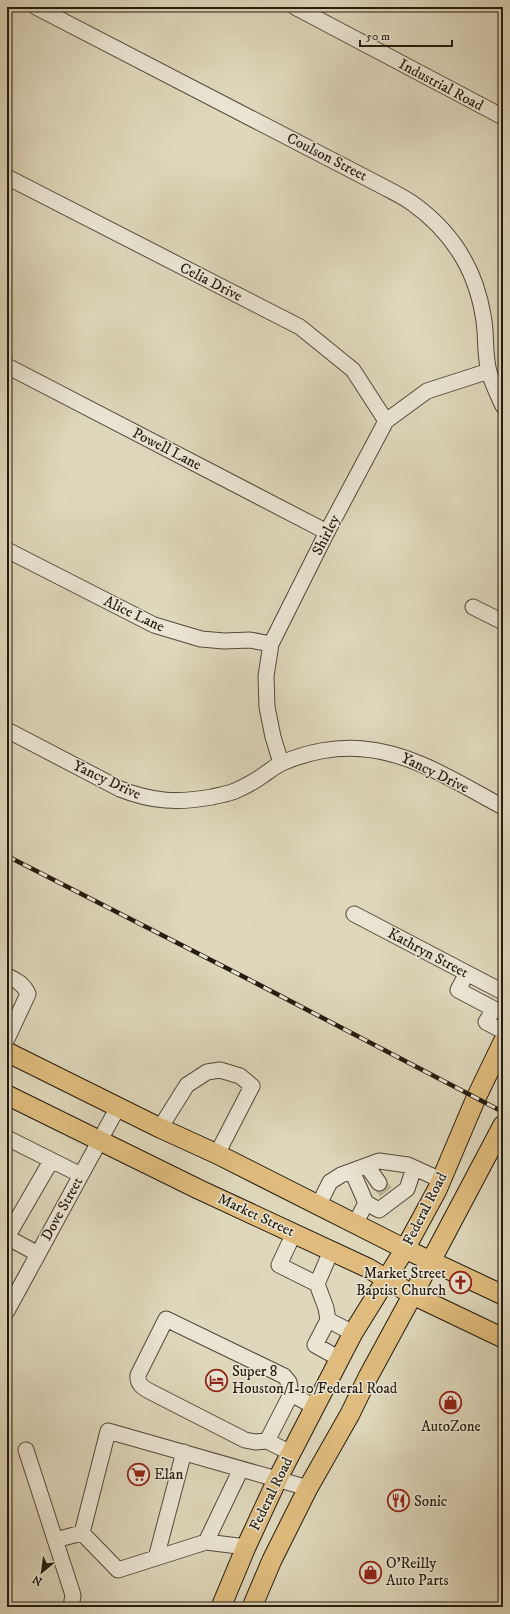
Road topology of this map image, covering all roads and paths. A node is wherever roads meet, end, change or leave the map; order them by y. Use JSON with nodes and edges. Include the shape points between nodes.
{"nodes":[{"id":1,"x":36,"y":7,"type":"edge"},
{"id":2,"x":295,"y":7,"type":"edge"},
{"id":3,"x":503,"y":117,"type":"edge"},
{"id":4,"x":7,"y":177,"type":"edge"},
{"id":5,"x":7,"y":366,"type":"edge"},
{"id":6,"x":489,"y":371,"type":"junction"},
{"id":7,"x":503,"y":406,"type":"edge"},
{"id":8,"x":386,"y":422,"type":"junction"},
{"id":9,"x":327,"y":532,"type":"junction"},
{"id":10,"x":7,"y":550,"type":"edge"},
{"id":11,"x":473,"y":606,"type":"dead end"},
{"id":12,"x":503,"y":622,"type":"edge"},
{"id":13,"x":270,"y":644,"type":"junction"},
{"id":14,"x":7,"y":730,"type":"edge"},
{"id":15,"x":281,"y":763,"type":"junction"},
{"id":16,"x":503,"y":806,"type":"edge"},
{"id":17,"x":354,"y":914,"type":"dead end"},
{"id":18,"x":467,"y":973,"type":"junction"},
{"id":19,"x":7,"y":976,"type":"edge"},
{"id":20,"x":503,"y":992,"type":"edge"},
{"id":21,"x":503,"y":1031,"type":"edge"},
{"id":22,"x":7,"y":1039,"type":"edge"},
{"id":23,"x":503,"y":1042,"type":"edge"},
{"id":24,"x":7,"y":1052,"type":"edge"},
{"id":25,"x":7,"y":1095,"type":"edge"},
{"id":26,"x":118,"y":1107,"type":"junction"},
{"id":27,"x":503,"y":1125,"type":"edge"},
{"id":28,"x":160,"y":1128,"type":"junction"},
{"id":29,"x":7,"y":1138,"type":"edge"},
{"id":30,"x":100,"y":1140,"type":"junction"},
{"id":31,"x":217,"y":1154,"type":"junction"},
{"id":32,"x":51,"y":1161,"type":"junction"},
{"id":33,"x":367,"y":1166,"type":"junction"},
{"id":34,"x":414,"y":1168,"type":"junction"},
{"id":35,"x":352,"y":1171,"type":"junction"},
{"id":36,"x":81,"y":1175,"type":"junction"},
{"id":37,"x":441,"y":1180,"type":"junction"},
{"id":38,"x":386,"y":1192,"type":"junction"},
{"id":39,"x":366,"y":1203,"type":"junction"},
{"id":40,"x":318,"y":1206,"type":"junction"},
{"id":41,"x":355,"y":1224,"type":"junction"},
{"id":42,"x":294,"y":1233,"type":"junction"},
{"id":43,"x":405,"y":1248,"type":"junction"},
{"id":44,"x":331,"y":1251,"type":"junction"},
{"id":45,"x":38,"y":1254,"type":"junction"},
{"id":46,"x":431,"y":1261,"type":"junction"},
{"id":47,"x":386,"y":1279,"type":"junction"},
{"id":48,"x":317,"y":1284,"type":"junction"},
{"id":49,"x":413,"y":1295,"type":"junction"},
{"id":50,"x":503,"y":1295,"type":"edge"},
{"id":51,"x":7,"y":1311,"type":"edge"},
{"id":52,"x":328,"y":1320,"type":"junction"},
{"id":53,"x":353,"y":1333,"type":"junction"},
{"id":54,"x":503,"y":1338,"type":"edge"},
{"id":55,"x":340,"y":1359,"type":"junction"},
{"id":56,"x":291,"y":1394,"type":"junction"},
{"id":57,"x":315,"y":1407,"type":"junction"},
{"id":58,"x":267,"y":1441,"type":"junction"},
{"id":59,"x":26,"y":1450,"type":"dead end"},
{"id":60,"x":184,"y":1452,"type":"junction"},
{"id":61,"x":291,"y":1453,"type":"junction"},
{"id":62,"x":241,"y":1469,"type":"junction"},
{"id":63,"x":277,"y":1480,"type":"junction"},
{"id":64,"x":308,"y":1488,"type":"junction"},
{"id":65,"x":82,"y":1533,"type":"junction"},
{"id":66,"x":55,"y":1540,"type":"junction"},
{"id":67,"x":206,"y":1542,"type":"junction"},
{"id":68,"x":246,"y":1547,"type":"junction"},
{"id":69,"x":156,"y":1558,"type":"junction"},
{"id":70,"x":72,"y":1607,"type":"edge"},
{"id":71,"x":221,"y":1607,"type":"edge"},
{"id":72,"x":252,"y":1607,"type":"edge"}],
"edges":[{"from":1,"to":6,"type":"street","name":"Coulson Street","via":[[380,185],[411,202],[428,215],[454,242],[466,261],[477,289],[483,314]]},
{"from":2,"to":3,"type":"street","name":"Industrial Road"},
{"from":4,"to":8,"type":"street","name":"Celia Drive","via":[[300,327],[353,370]]},
{"from":5,"to":9,"type":"street","name":"Powell Lane"},
{"from":6,"to":7,"type":"street","name":"Coulson Street"},
{"from":6,"to":8,"type":"street","name":"Shirley","via":[[427,391]]},
{"from":8,"to":9,"type":"street","name":"Shirley"},
{"from":9,"to":13,"type":"street","name":"Shirley"},
{"from":10,"to":13,"type":"street","name":"Alice Lane","via":[[154,625],[201,639],[250,640]]},
{"from":11,"to":12,"type":"street"},
{"from":13,"to":15,"type":"street","name":"Shirley","via":[[266,676],[267,707]]},
{"from":14,"to":15,"type":"street","name":"Yancy Drive","via":[[120,789],[156,800],[195,800],[234,792]]},
{"from":15,"to":16,"type":"street","name":"Yancy Drive","via":[[333,749],[380,751],[411,759]]},
{"from":17,"to":18,"type":"street","name":"Kathryn Street"},
{"from":18,"to":20,"type":"street","name":"Kathryn Street"},
{"from":18,"to":21,"type":"street","via":[[458,990],[494,1009],[486,1022]]},
{"from":19,"to":22,"type":"street","via":[[25,988],[28,994]]},
{"from":23,"to":37,"type":"main road","name":"Federal Road"},
{"from":24,"to":26,"type":"main road"},
{"from":25,"to":30,"type":"main road","name":"Market Street"},
{"from":26,"to":28,"type":"main road"},
{"from":26,"to":30,"type":"street","name":"Dove Street"},
{"from":27,"to":46,"type":"main road","name":"Federal Road"},
{"from":28,"to":31,"type":"main road"},
{"from":28,"to":31,"type":"street","via":[[187,1085],[207,1072],[220,1070],[240,1076],[252,1086]]},
{"from":29,"to":32,"type":"street"},
{"from":30,"to":36,"type":"street","name":"Dove Street"},
{"from":30,"to":42,"type":"main road","name":"Market Street"},
{"from":31,"to":40,"type":"main road"},
{"from":32,"to":36,"type":"street"},
{"from":32,"to":45,"type":"street","via":[[7,1237]]},
{"from":33,"to":34,"type":"street","via":[[379,1161]]},
{"from":33,"to":35,"type":"street"},
{"from":33,"to":38,"type":"street"},
{"from":34,"to":37,"type":"street"},
{"from":34,"to":38,"type":"street","via":[[407,1189]]},
{"from":35,"to":39,"type":"street"},
{"from":35,"to":40,"type":"street","via":[[330,1182]]},
{"from":36,"to":45,"type":"street","name":"Dove Street"},
{"from":37,"to":43,"type":"main road","name":"Federal Road"},
{"from":38,"to":39,"type":"street","via":[[379,1210]]},
{"from":39,"to":41,"type":"street"},
{"from":40,"to":41,"type":"main road"},
{"from":41,"to":43,"type":"main road"},
{"from":42,"to":44,"type":"main road","name":"Market Street"},
{"from":42,"to":48,"type":"street","via":[[279,1265]]},
{"from":43,"to":46,"type":"main road"},
{"from":43,"to":47,"type":"main road","name":"Federal Road"},
{"from":44,"to":47,"type":"main road","name":"Market Street"},
{"from":44,"to":48,"type":"street"},
{"from":45,"to":51,"type":"street","name":"Dove Street"},
{"from":46,"to":49,"type":"main road","name":"Federal Road"},
{"from":46,"to":50,"type":"main road"},
{"from":47,"to":49,"type":"main road","name":"Market Street"},
{"from":47,"to":53,"type":"main road","name":"Federal Road"},
{"from":48,"to":52,"type":"street"},
{"from":49,"to":54,"type":"main road","name":"Market Street"},
{"from":49,"to":64,"type":"main road","name":"Federal Road"},
{"from":52,"to":53,"type":"street"},
{"from":52,"to":55,"type":"street","via":[[315,1345]]},
{"from":53,"to":55,"type":"main road","name":"Federal Road"},
{"from":55,"to":57,"type":"main road","name":"Federal Road"},
{"from":56,"to":57,"type":"street"},
{"from":56,"to":58,"type":"street"},
{"from":56,"to":58,"type":"street","via":[[289,1382],[284,1376],[166,1319],[138,1375],[143,1388],[245,1440]]},
{"from":57,"to":61,"type":"main road","name":"Federal Road"},
{"from":58,"to":61,"type":"street"},
{"from":59,"to":66,"type":"street"},
{"from":60,"to":62,"type":"street"},
{"from":60,"to":65,"type":"street","via":[[108,1431]]},
{"from":60,"to":69,"type":"street"},
{"from":61,"to":63,"type":"main road","name":"Federal Road"},
{"from":62,"to":63,"type":"street"},
{"from":62,"to":67,"type":"street"},
{"from":63,"to":64,"type":"street"},
{"from":63,"to":68,"type":"main road","name":"Federal Road"},
{"from":64,"to":72,"type":"main road","name":"Federal Road"},
{"from":65,"to":66,"type":"street"},
{"from":65,"to":69,"type":"street","via":[[118,1570]]},
{"from":66,"to":70,"type":"street","via":[[73,1595]]},
{"from":67,"to":68,"type":"street"},
{"from":67,"to":69,"type":"street"},
{"from":68,"to":71,"type":"main road","name":"Federal Road"}]}
